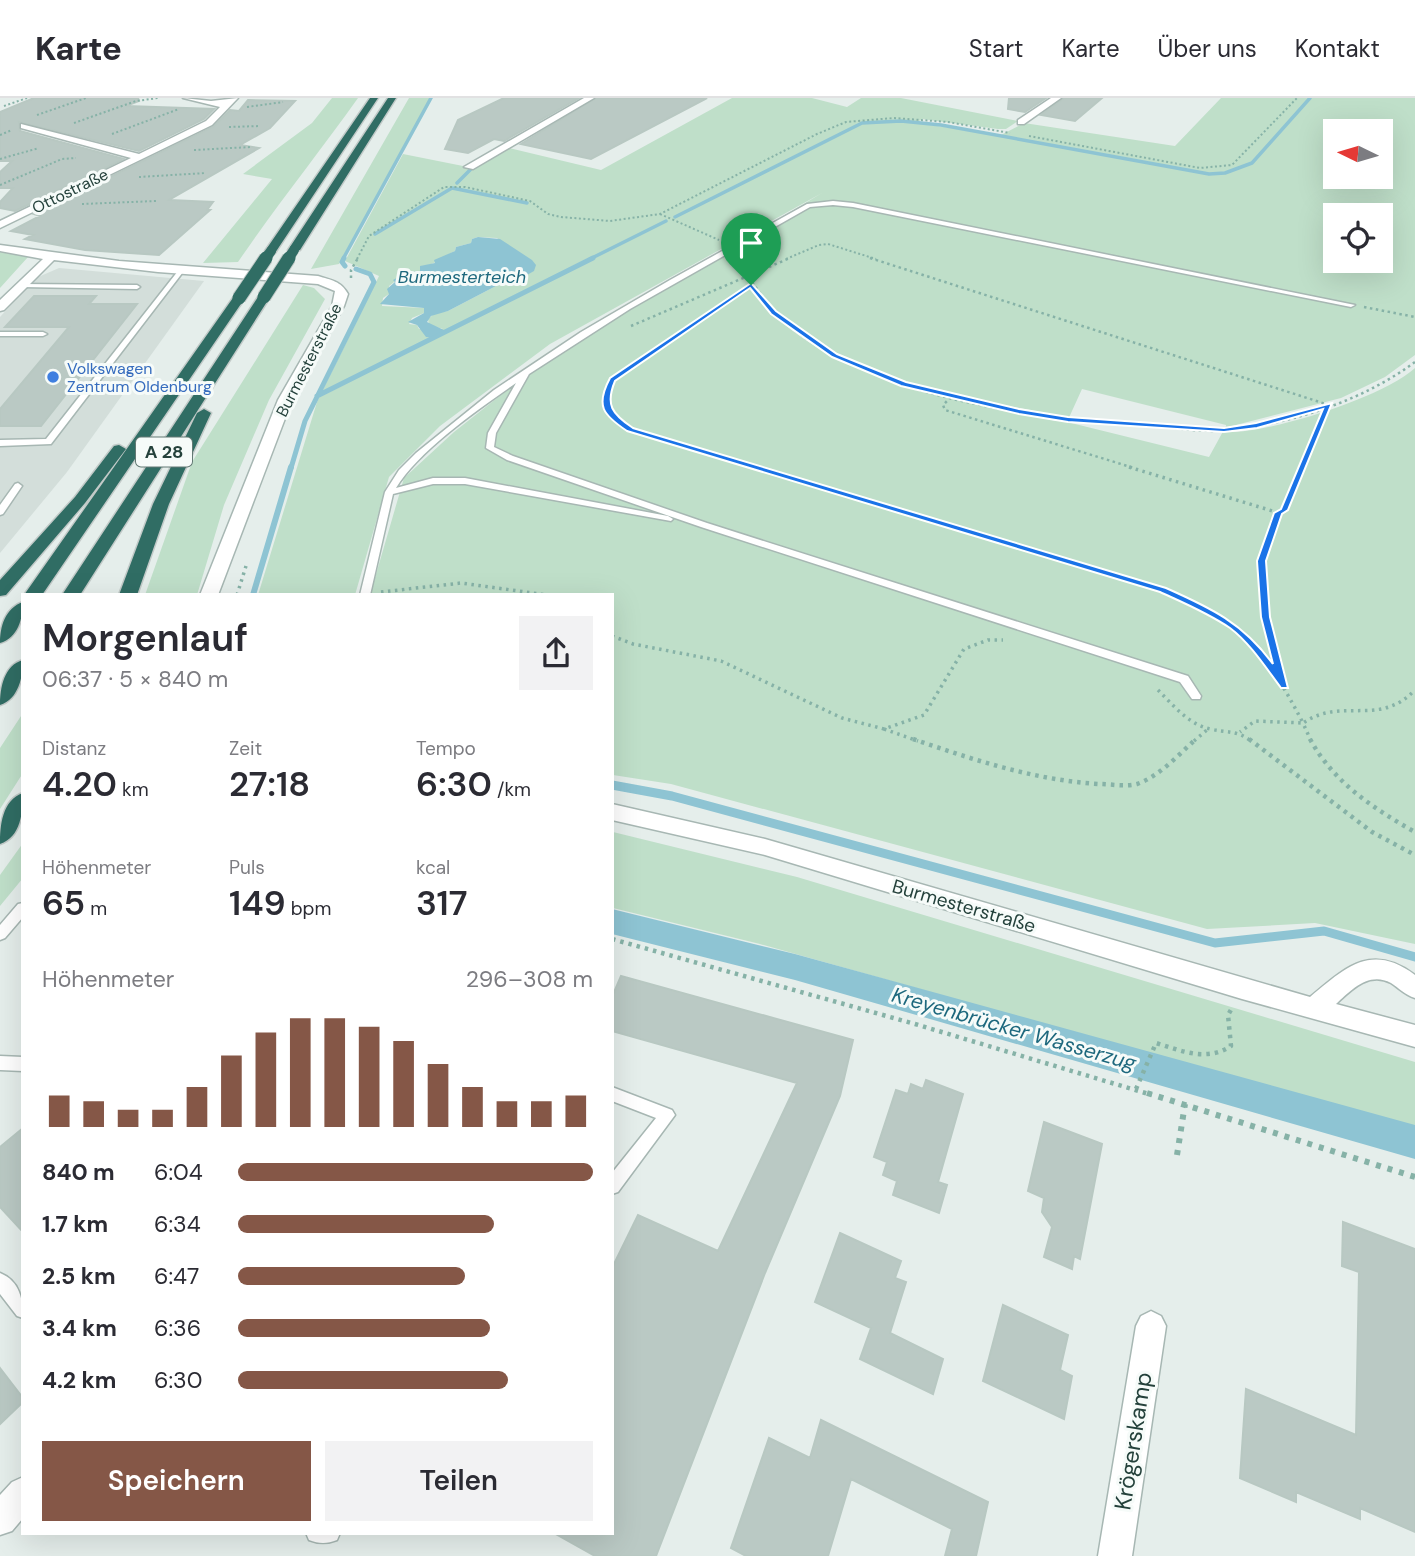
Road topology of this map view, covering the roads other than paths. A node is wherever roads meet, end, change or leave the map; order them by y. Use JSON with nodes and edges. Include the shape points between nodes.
{"nodes":[{"id":1,"x":187,"y":98,"type":"edge"},
{"id":2,"x":374,"y":98,"type":"edge"},
{"id":3,"x":392,"y":98,"type":"edge"},
{"id":4,"x":590,"y":98,"type":"edge"},
{"id":5,"x":1057,"y":98,"type":"edge"},
{"id":6,"x":228,"y":104,"type":"edge"},
{"id":7,"x":1021,"y":122,"type":"dead end"},
{"id":8,"x":24,"y":126,"type":"road end"},
{"id":9,"x":144,"y":155,"type":"junction"},
{"id":10,"x":468,"y":167,"type":"dead end"},
{"id":11,"x":0,"y":225,"type":"edge"},
{"id":12,"x":0,"y":248,"type":"edge"},
{"id":13,"x":51,"y":257,"type":"junction"},
{"id":14,"x":180,"y":272,"type":"junction"},
{"id":15,"x":22,"y":285,"type":"junction"},
{"id":16,"x":136,"y":287,"type":"dead end"},
{"id":17,"x":1352,"y":305,"type":"road end"},
{"id":18,"x":0,"y":307,"type":"edge"},
{"id":19,"x":0,"y":334,"type":"edge"},
{"id":20,"x":43,"y":334,"type":"dead end"},
{"id":21,"x":239,"y":335,"type":"junction"},
{"id":22,"x":527,"y":369,"type":"junction"},
{"id":23,"x":157,"y":416,"type":"junction"},
{"id":24,"x":0,"y":443,"type":"edge"},
{"id":25,"x":18,"y":486,"type":"dead end"},
{"id":26,"x":389,"y":492,"type":"junction"},
{"id":27,"x":0,"y":512,"type":"edge"},
{"id":28,"x":704,"y":525,"type":"junction"},
{"id":29,"x":0,"y":591,"type":"edge"},
{"id":30,"x":35,"y":593,"type":"edge"},
{"id":31,"x":72,"y":593,"type":"edge"},
{"id":32,"x":129,"y":593,"type":"edge"},
{"id":33,"x":210,"y":593,"type":"edge"},
{"id":34,"x":365,"y":593,"type":"edge"},
{"id":35,"x":21,"y":611,"type":"edge"},
{"id":36,"x":0,"y":637,"type":"edge"},
{"id":37,"x":21,"y":669,"type":"edge"},
{"id":38,"x":1196,"y":696,"type":"dead end"},
{"id":39,"x":0,"y":698,"type":"edge"},
{"id":40,"x":21,"y":805,"type":"edge"},
{"id":41,"x":614,"y":812,"type":"edge"},
{"id":42,"x":0,"y":836,"type":"edge"},
{"id":43,"x":21,"y":910,"type":"edge"},
{"id":44,"x":0,"y":934,"type":"edge"},
{"id":45,"x":1415,"y":988,"type":"edge"},
{"id":46,"x":1314,"y":1008,"type":"junction"},
{"id":47,"x":1415,"y":1035,"type":"edge"},
{"id":48,"x":0,"y":1063,"type":"edge"},
{"id":49,"x":21,"y":1064,"type":"edge"},
{"id":50,"x":614,"y":1095,"type":"edge"},
{"id":51,"x":614,"y":1183,"type":"edge"},
{"id":52,"x":0,"y":1281,"type":"edge"},
{"id":53,"x":21,"y":1307,"type":"edge"},
{"id":54,"x":1151,"y":1326,"type":"dead end"},
{"id":55,"x":21,"y":1495,"type":"edge"},
{"id":56,"x":0,"y":1519,"type":"edge"},
{"id":57,"x":1115,"y":1556,"type":"edge"}],
"edges":[{"from":1,"to":6,"type":"street"},
{"from":2,"to":23,"type":"highway","number":"A 28","bridge":true},
{"from":3,"to":21,"type":"highway","number":"A 28","bridge":true},
{"from":4,"to":10,"type":"street"},
{"from":5,"to":7,"type":"street"},
{"from":6,"to":9,"type":"street","name":"Ottostraße","via":[[209,122]]},
{"from":8,"to":9,"type":"street","name":"Ottostraße","via":[[104,149]]},
{"from":9,"to":11,"type":"street","name":"Ottostraße"},
{"from":12,"to":13,"type":"street","name":"Burmesterstraße"},
{"from":13,"to":14,"type":"street","name":"Burmesterstraße"},
{"from":13,"to":15,"type":"street"},
{"from":14,"to":24,"type":"lane","via":[[48,443]]},
{"from":14,"to":33,"type":"street","name":"Burmesterstraße","via":[[318,280],[337,285],[342,294],[285,400]]},
{"from":15,"to":16,"type":"lane"},
{"from":15,"to":18,"type":"street"},
{"from":17,"to":22,"type":"lane","via":[[833,202],[809,205]]},
{"from":19,"to":20,"type":"lane"},
{"from":21,"to":31,"type":"highway","number":"A 28"},
{"from":21,"to":32,"type":"highway","via":[[240,355],[194,430]]},
{"from":22,"to":26,"type":"lane","via":[[414,458]]},
{"from":22,"to":28,"type":"lane","via":[[492,433],[490,448]]},
{"from":23,"to":29,"type":"highway","via":[[128,438]]},
{"from":23,"to":30,"type":"highway","number":"A 28"},
{"from":25,"to":27,"type":"lane"},
{"from":26,"to":28,"type":"lane","via":[[433,481],[465,481]]},
{"from":26,"to":34,"type":"lane"},
{"from":28,"to":38,"type":"lane","via":[[1184,679]]},
{"from":35,"to":36,"type":"highway"},
{"from":37,"to":39,"type":"highway"},
{"from":40,"to":42,"type":"highway"},
{"from":41,"to":46,"type":"street","name":"Burmesterstraße","via":[[765,848]]},
{"from":43,"to":44,"type":"lane"},
{"from":45,"to":46,"type":"street","via":[[1401,976],[1378,967],[1360,970]]},
{"from":46,"to":47,"type":"street","name":"Burmesterstraße"},
{"from":48,"to":49,"type":"lane"},
{"from":50,"to":51,"type":"lane","via":[[667,1115]]},
{"from":52,"to":53,"type":"lane"},
{"from":54,"to":57,"type":"street","name":"Krögerskamp"},
{"from":55,"to":56,"type":"street"}]}
